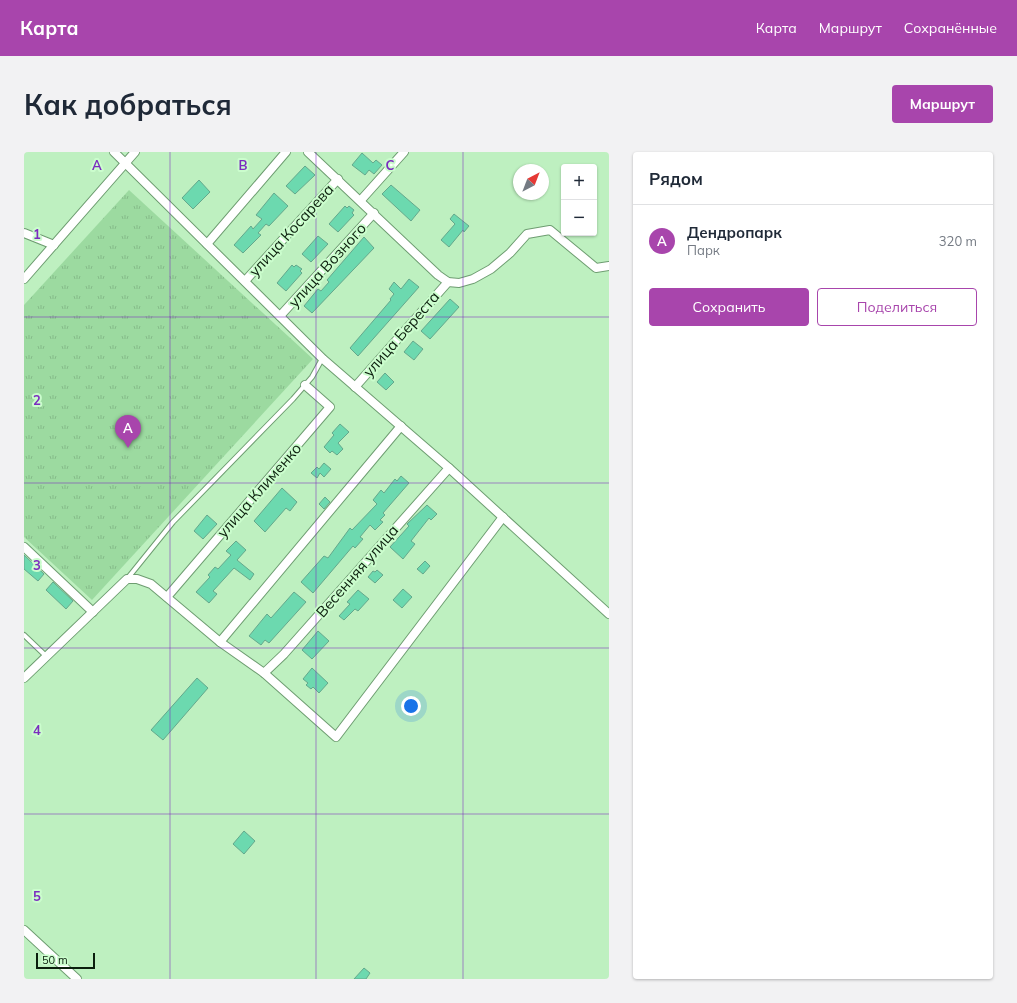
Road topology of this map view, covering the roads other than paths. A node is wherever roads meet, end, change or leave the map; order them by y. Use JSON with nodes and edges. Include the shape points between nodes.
{"nodes":[{"id":1,"x":114,"y":152,"type":"edge"},
{"id":2,"x":136,"y":152,"type":"edge"},
{"id":3,"x":286,"y":152,"type":"edge"},
{"id":4,"x":308,"y":152,"type":"edge"},
{"id":5,"x":401,"y":153,"type":"edge"},
{"id":6,"x":126,"y":162,"type":"junction"},
{"id":7,"x":338,"y":180,"type":"junction"},
{"id":8,"x":360,"y":200,"type":"junction"},
{"id":9,"x":374,"y":213,"type":"junction"},
{"id":10,"x":24,"y":233,"type":"edge"},
{"id":11,"x":207,"y":244,"type":"junction"},
{"id":12,"x":54,"y":245,"type":"junction"},
{"id":13,"x":609,"y":266,"type":"edge"},
{"id":14,"x":24,"y":279,"type":"edge"},
{"id":15,"x":245,"y":281,"type":"junction"},
{"id":16,"x":448,"y":282,"type":"junction"},
{"id":17,"x":280,"y":316,"type":"junction"},
{"id":18,"x":323,"y":358,"type":"junction"},
{"id":19,"x":305,"y":385,"type":"junction"},
{"id":20,"x":355,"y":387,"type":"junction"},
{"id":21,"x":401,"y":426,"type":"junction"},
{"id":22,"x":449,"y":468,"type":"junction"},
{"id":23,"x":503,"y":517,"type":"junction"},
{"id":24,"x":24,"y":547,"type":"edge"},
{"id":25,"x":127,"y":579,"type":"junction"},
{"id":26,"x":167,"y":597,"type":"junction"},
{"id":27,"x":93,"y":612,"type":"junction"},
{"id":28,"x":609,"y":614,"type":"edge"},
{"id":29,"x":24,"y":636,"type":"edge"},
{"id":30,"x":220,"y":642,"type":"junction"},
{"id":31,"x":46,"y":656,"type":"junction"},
{"id":32,"x":264,"y":673,"type":"junction"},
{"id":33,"x":24,"y":678,"type":"edge"},
{"id":34,"x":24,"y":930,"type":"edge"},
{"id":35,"x":77,"y":979,"type":"edge"}],
"edges":[{"from":1,"to":6,"type":"street"},
{"from":2,"to":6,"type":"street"},
{"from":3,"to":11,"type":"street"},
{"from":4,"to":7,"type":"street"},
{"from":5,"to":8,"type":"street","name":"улица Возного"},
{"from":6,"to":11,"type":"street"},
{"from":6,"to":12,"type":"street"},
{"from":7,"to":8,"type":"street"},
{"from":7,"to":15,"type":"street","name":"улица Косарева"},
{"from":8,"to":9,"type":"street"},
{"from":9,"to":16,"type":"street"},
{"from":9,"to":17,"type":"street","name":"улица Возного"},
{"from":10,"to":12,"type":"street"},
{"from":11,"to":15,"type":"street"},
{"from":12,"to":14,"type":"street"},
{"from":13,"to":16,"type":"street","via":[[596,268],[550,230],[527,234],[491,269],[473,279],[459,283]]},
{"from":15,"to":17,"type":"street"},
{"from":16,"to":20,"type":"street","name":"улица Береста"},
{"from":17,"to":18,"type":"street"},
{"from":18,"to":19,"type":"lane"},
{"from":18,"to":20,"type":"street"},
{"from":19,"to":25,"type":"lane","via":[[173,522]]},
{"from":19,"to":26,"type":"street","name":"улица Клименко","via":[[330,407]]},
{"from":20,"to":21,"type":"street"},
{"from":21,"to":22,"type":"street"},
{"from":21,"to":30,"type":"street"},
{"from":22,"to":23,"type":"street"},
{"from":22,"to":32,"type":"street","name":"Весенняя улица","via":[[284,654]]},
{"from":23,"to":28,"type":"street"},
{"from":23,"to":32,"type":"street","via":[[336,737]]},
{"from":24,"to":27,"type":"street"},
{"from":25,"to":26,"type":"street","via":[[137,579],[151,584]]},
{"from":25,"to":27,"type":"street"},
{"from":26,"to":30,"type":"street"},
{"from":27,"to":31,"type":"street"},
{"from":29,"to":31,"type":"lane"},
{"from":30,"to":32,"type":"street"},
{"from":31,"to":33,"type":"street"},
{"from":34,"to":35,"type":"street"}]}
